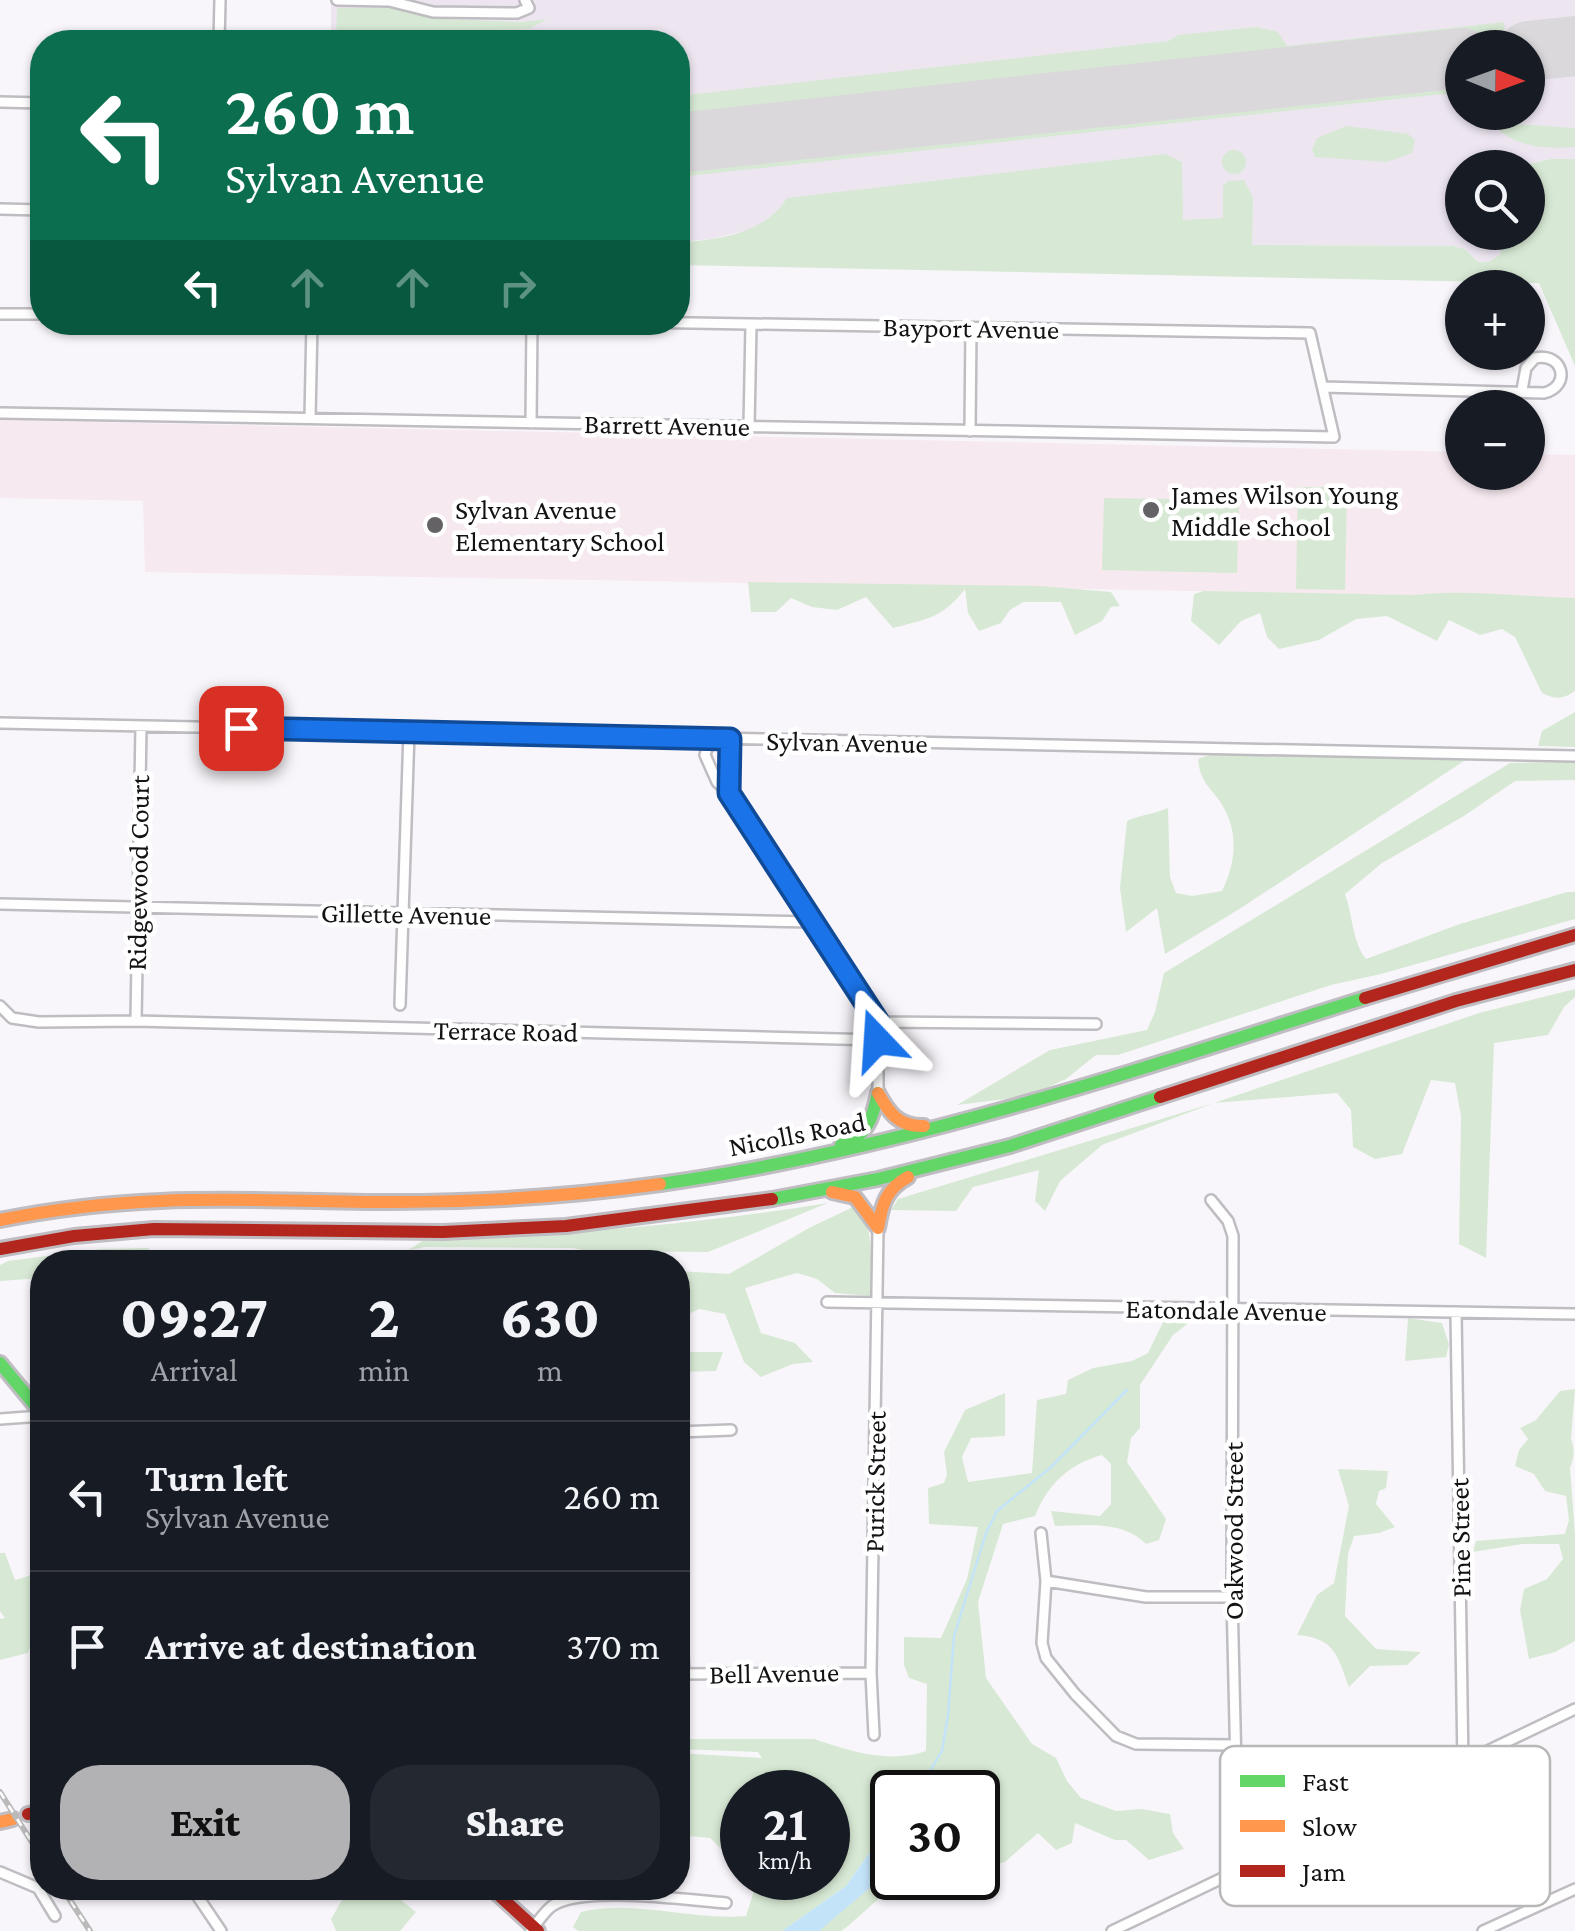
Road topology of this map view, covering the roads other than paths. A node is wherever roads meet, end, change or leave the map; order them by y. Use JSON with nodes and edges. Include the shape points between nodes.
{"nodes":[{"id":1,"x":220,"y":0,"type":"edge"},
{"id":2,"x":337,"y":0,"type":"edge"},
{"id":3,"x":396,"y":0,"type":"edge"},
{"id":4,"x":525,"y":0,"type":"edge"},
{"id":5,"x":388,"y":1,"type":"edge"},
{"id":6,"x":219,"y":30,"type":"edge"},
{"id":7,"x":0,"y":102,"type":"edge"},
{"id":8,"x":30,"y":103,"type":"edge"},
{"id":9,"x":0,"y":210,"type":"edge"},
{"id":10,"x":30,"y":210,"type":"edge"},
{"id":11,"x":0,"y":314,"type":"edge"},
{"id":12,"x":30,"y":314,"type":"edge"},
{"id":13,"x":690,"y":323,"type":"edge"},
{"id":14,"x":751,"y":324,"type":"junction"},
{"id":15,"x":972,"y":328,"type":"junction"},
{"id":16,"x":312,"y":335,"type":"edge"},
{"id":17,"x":532,"y":335,"type":"edge"},
{"id":18,"x":1323,"y":387,"type":"junction"},
{"id":19,"x":1522,"y":390,"type":"junction"},
{"id":20,"x":0,"y":413,"type":"edge"},
{"id":21,"x":310,"y":418,"type":"junction"},
{"id":22,"x":531,"y":423,"type":"junction"},
{"id":23,"x":749,"y":427,"type":"junction"},
{"id":24,"x":970,"y":431,"type":"junction"},
{"id":25,"x":0,"y":723,"type":"edge"},
{"id":26,"x":140,"y":726,"type":"junction"},
{"id":27,"x":409,"y":732,"type":"junction"},
{"id":28,"x":710,"y":739,"type":"junction"},
{"id":29,"x":730,"y":739,"type":"junction"},
{"id":30,"x":1575,"y":756,"type":"edge"},
{"id":31,"x":729,"y":793,"type":"junction"},
{"id":32,"x":0,"y":904,"type":"edge"},
{"id":33,"x":138,"y":907,"type":"junction"},
{"id":34,"x":402,"y":914,"type":"junction"},
{"id":35,"x":812,"y":922,"type":"junction"},
{"id":36,"x":1575,"y":935,"type":"edge"},
{"id":37,"x":1575,"y":973,"type":"edge"},
{"id":38,"x":400,"y":1005,"type":"dead end"},
{"id":39,"x":0,"y":1006,"type":"edge"},
{"id":40,"x":136,"y":1021,"type":"junction"},
{"id":41,"x":878,"y":1022,"type":"junction"},
{"id":42,"x":1096,"y":1024,"type":"dead end"},
{"id":43,"x":877,"y":1040,"type":"junction"},
{"id":44,"x":878,"y":1093,"type":"junction"},
{"id":45,"x":969,"y":1122,"type":"junction"},
{"id":46,"x":813,"y":1156,"type":"junction"},
{"id":47,"x":925,"y":1169,"type":"junction"},
{"id":48,"x":794,"y":1194,"type":"junction"},
{"id":49,"x":1211,"y":1200,"type":"dead end"},
{"id":50,"x":1,"y":1219,"type":"edge"},
{"id":51,"x":878,"y":1228,"type":"junction"},
{"id":52,"x":1,"y":1249,"type":"edge"},
{"id":53,"x":827,"y":1302,"type":"dead end"},
{"id":54,"x":877,"y":1304,"type":"junction"},
{"id":55,"x":1234,"y":1311,"type":"junction"},
{"id":56,"x":1456,"y":1312,"type":"junction"},
{"id":57,"x":1575,"y":1314,"type":"edge"},
{"id":58,"x":0,"y":1362,"type":"edge"},
{"id":59,"x":30,"y":1400,"type":"edge"},
{"id":60,"x":30,"y":1416,"type":"edge"},
{"id":61,"x":0,"y":1419,"type":"edge"},
{"id":62,"x":731,"y":1430,"type":"dead end"},
{"id":63,"x":690,"y":1432,"type":"edge"},
{"id":64,"x":1041,"y":1533,"type":"dead end"},
{"id":65,"x":1046,"y":1581,"type":"junction"},
{"id":66,"x":1232,"y":1597,"type":"junction"},
{"id":67,"x":872,"y":1673,"type":"junction"},
{"id":68,"x":690,"y":1674,"type":"edge"},
{"id":69,"x":1575,"y":1710,"type":"edge"},
{"id":70,"x":874,"y":1735,"type":"dead end"},
{"id":71,"x":1234,"y":1745,"type":"joint"},
{"id":72,"x":1463,"y":1746,"type":"edge"},
{"id":73,"x":1502,"y":1746,"type":"edge"},
{"id":74,"x":0,"y":1872,"type":"edge"},
{"id":75,"x":1220,"y":1879,"type":"edge"},
{"id":76,"x":30,"y":1885,"type":"edge"},
{"id":77,"x":1575,"y":1890,"type":"edge"},
{"id":78,"x":45,"y":1900,"type":"edge"},
{"id":79,"x":200,"y":1900,"type":"edge"},
{"id":80,"x":504,"y":1900,"type":"edge"},
{"id":81,"x":572,"y":1900,"type":"edge"},
{"id":82,"x":690,"y":1900,"type":"edge"},
{"id":83,"x":1550,"y":1901,"type":"edge"},
{"id":84,"x":726,"y":1902,"type":"dead end"},
{"id":85,"x":1539,"y":1906,"type":"edge"},
{"id":86,"x":55,"y":1916,"type":"dead end"},
{"id":87,"x":534,"y":1930,"type":"edge"},
{"id":88,"x":221,"y":1931,"type":"edge"},
{"id":89,"x":1112,"y":1931,"type":"edge"},
{"id":90,"x":1484,"y":1931,"type":"edge"}],
"edges":[{"from":1,"to":6,"type":"street"},
{"from":2,"to":5,"type":"street"},
{"from":3,"to":5,"type":"street"},
{"from":4,"to":5,"type":"street","via":[[529,8],[517,13],[434,12]]},
{"from":7,"to":8,"type":"street"},
{"from":9,"to":10,"type":"street"},
{"from":11,"to":12,"type":"street"},
{"from":13,"to":14,"type":"street","name":"Bayport Avenue"},
{"from":14,"to":15,"type":"street","name":"Bayport Avenue"},
{"from":14,"to":23,"type":"street"},
{"from":15,"to":18,"type":"street","name":"Bayport Avenue","via":[[1310,333]]},
{"from":15,"to":24,"type":"street"},
{"from":16,"to":21,"type":"street"},
{"from":17,"to":22,"type":"street"},
{"from":18,"to":19,"type":"street"},
{"from":18,"to":24,"type":"street","name":"Barrett Avenue","via":[[1334,437]]},
{"from":19,"to":19,"type":"street","via":[[1535,358],[1558,362],[1562,378],[1555,389]]},
{"from":20,"to":21,"type":"street","name":"Barrett Avenue"},
{"from":21,"to":22,"type":"street","name":"Barrett Avenue"},
{"from":22,"to":23,"type":"street","name":"Barrett Avenue"},
{"from":23,"to":24,"type":"street","name":"Barrett Avenue"},
{"from":25,"to":26,"type":"street","name":"Sylvan Avenue"},
{"from":26,"to":27,"type":"street","name":"Sylvan Avenue"},
{"from":26,"to":33,"type":"street","name":"Ridgewood Court"},
{"from":27,"to":28,"type":"street","name":"Sylvan Avenue"},
{"from":27,"to":34,"type":"street"},
{"from":28,"to":29,"type":"street","name":"Sylvan Avenue"},
{"from":28,"to":31,"type":"street","via":[[705,755]]},
{"from":29,"to":30,"type":"street","name":"Sylvan Avenue"},
{"from":29,"to":31,"type":"street"},
{"from":31,"to":35,"type":"street"},
{"from":32,"to":33,"type":"street","name":"Gillette Avenue"},
{"from":33,"to":34,"type":"street","name":"Gillette Avenue"},
{"from":33,"to":40,"type":"street","name":"Ridgewood Court"},
{"from":34,"to":35,"type":"street","name":"Gillette Avenue"},
{"from":34,"to":38,"type":"street"},
{"from":35,"to":41,"type":"street"},
{"from":36,"to":45,"type":"main road","name":"Nicolls Road"},
{"from":37,"to":47,"type":"main road","name":"Nicolls Road","via":[[1456,1001]]},
{"from":39,"to":40,"type":"street","name":"Terrace Road","via":[[12,1018],[40,1022]]},
{"from":40,"to":43,"type":"street","name":"Terrace Road"},
{"from":41,"to":42,"type":"street"},
{"from":41,"to":43,"type":"street"},
{"from":43,"to":44,"type":"street"},
{"from":44,"to":45,"type":"main road","via":[[903,1126]]},
{"from":44,"to":46,"type":"main road","via":[[866,1130],[853,1142]]},
{"from":45,"to":46,"type":"main road","name":"Nicolls Road"},
{"from":46,"to":50,"type":"main road","name":"Nicolls Road","via":[[577,1192],[403,1202],[155,1198]]},
{"from":47,"to":48,"type":"main road","name":"Nicolls Road"},
{"from":47,"to":51,"type":"main road","via":[[891,1185]]},
{"from":48,"to":51,"type":"main road","via":[[855,1196]]},
{"from":48,"to":52,"type":"main road","name":"Nicolls Road","via":[[566,1226],[444,1232],[154,1229]]},
{"from":49,"to":55,"type":"street","name":"Oakwood Street","via":[[1233,1236]]},
{"from":51,"to":54,"type":"street","name":"Purick Street"},
{"from":53,"to":54,"type":"street","name":"Eatondale Avenue"},
{"from":54,"to":55,"type":"street","name":"Eatondale Avenue"},
{"from":54,"to":67,"type":"street","name":"Purick Street"},
{"from":55,"to":56,"type":"street","name":"Eatondale Avenue"},
{"from":55,"to":66,"type":"street","name":"Oakwood Street"},
{"from":56,"to":57,"type":"street","name":"Eatondale Avenue"},
{"from":56,"to":72,"type":"street","name":"Pine Street"},
{"from":58,"to":59,"type":"main road"},
{"from":60,"to":61,"type":"street"},
{"from":62,"to":63,"type":"street"},
{"from":64,"to":65,"type":"street"},
{"from":65,"to":66,"type":"street","via":[[1146,1597]]},
{"from":65,"to":71,"type":"street","via":[[1046,1658],[1116,1736],[1136,1744]]},
{"from":66,"to":71,"type":"street","name":"Oakwood Street"},
{"from":67,"to":68,"type":"street","name":"Bell Avenue"},
{"from":67,"to":70,"type":"street","name":"Purick Street"},
{"from":69,"to":73,"type":"street"},
{"from":74,"to":76,"type":"street"},
{"from":75,"to":89,"type":"street"},
{"from":77,"to":83,"type":"street"},
{"from":78,"to":86,"type":"street"},
{"from":79,"to":88,"type":"street"},
{"from":80,"to":87,"type":"main road"},
{"from":81,"to":87,"type":"street","via":[[552,1906]]},
{"from":82,"to":84,"type":"street"},
{"from":85,"to":90,"type":"street"}]}
